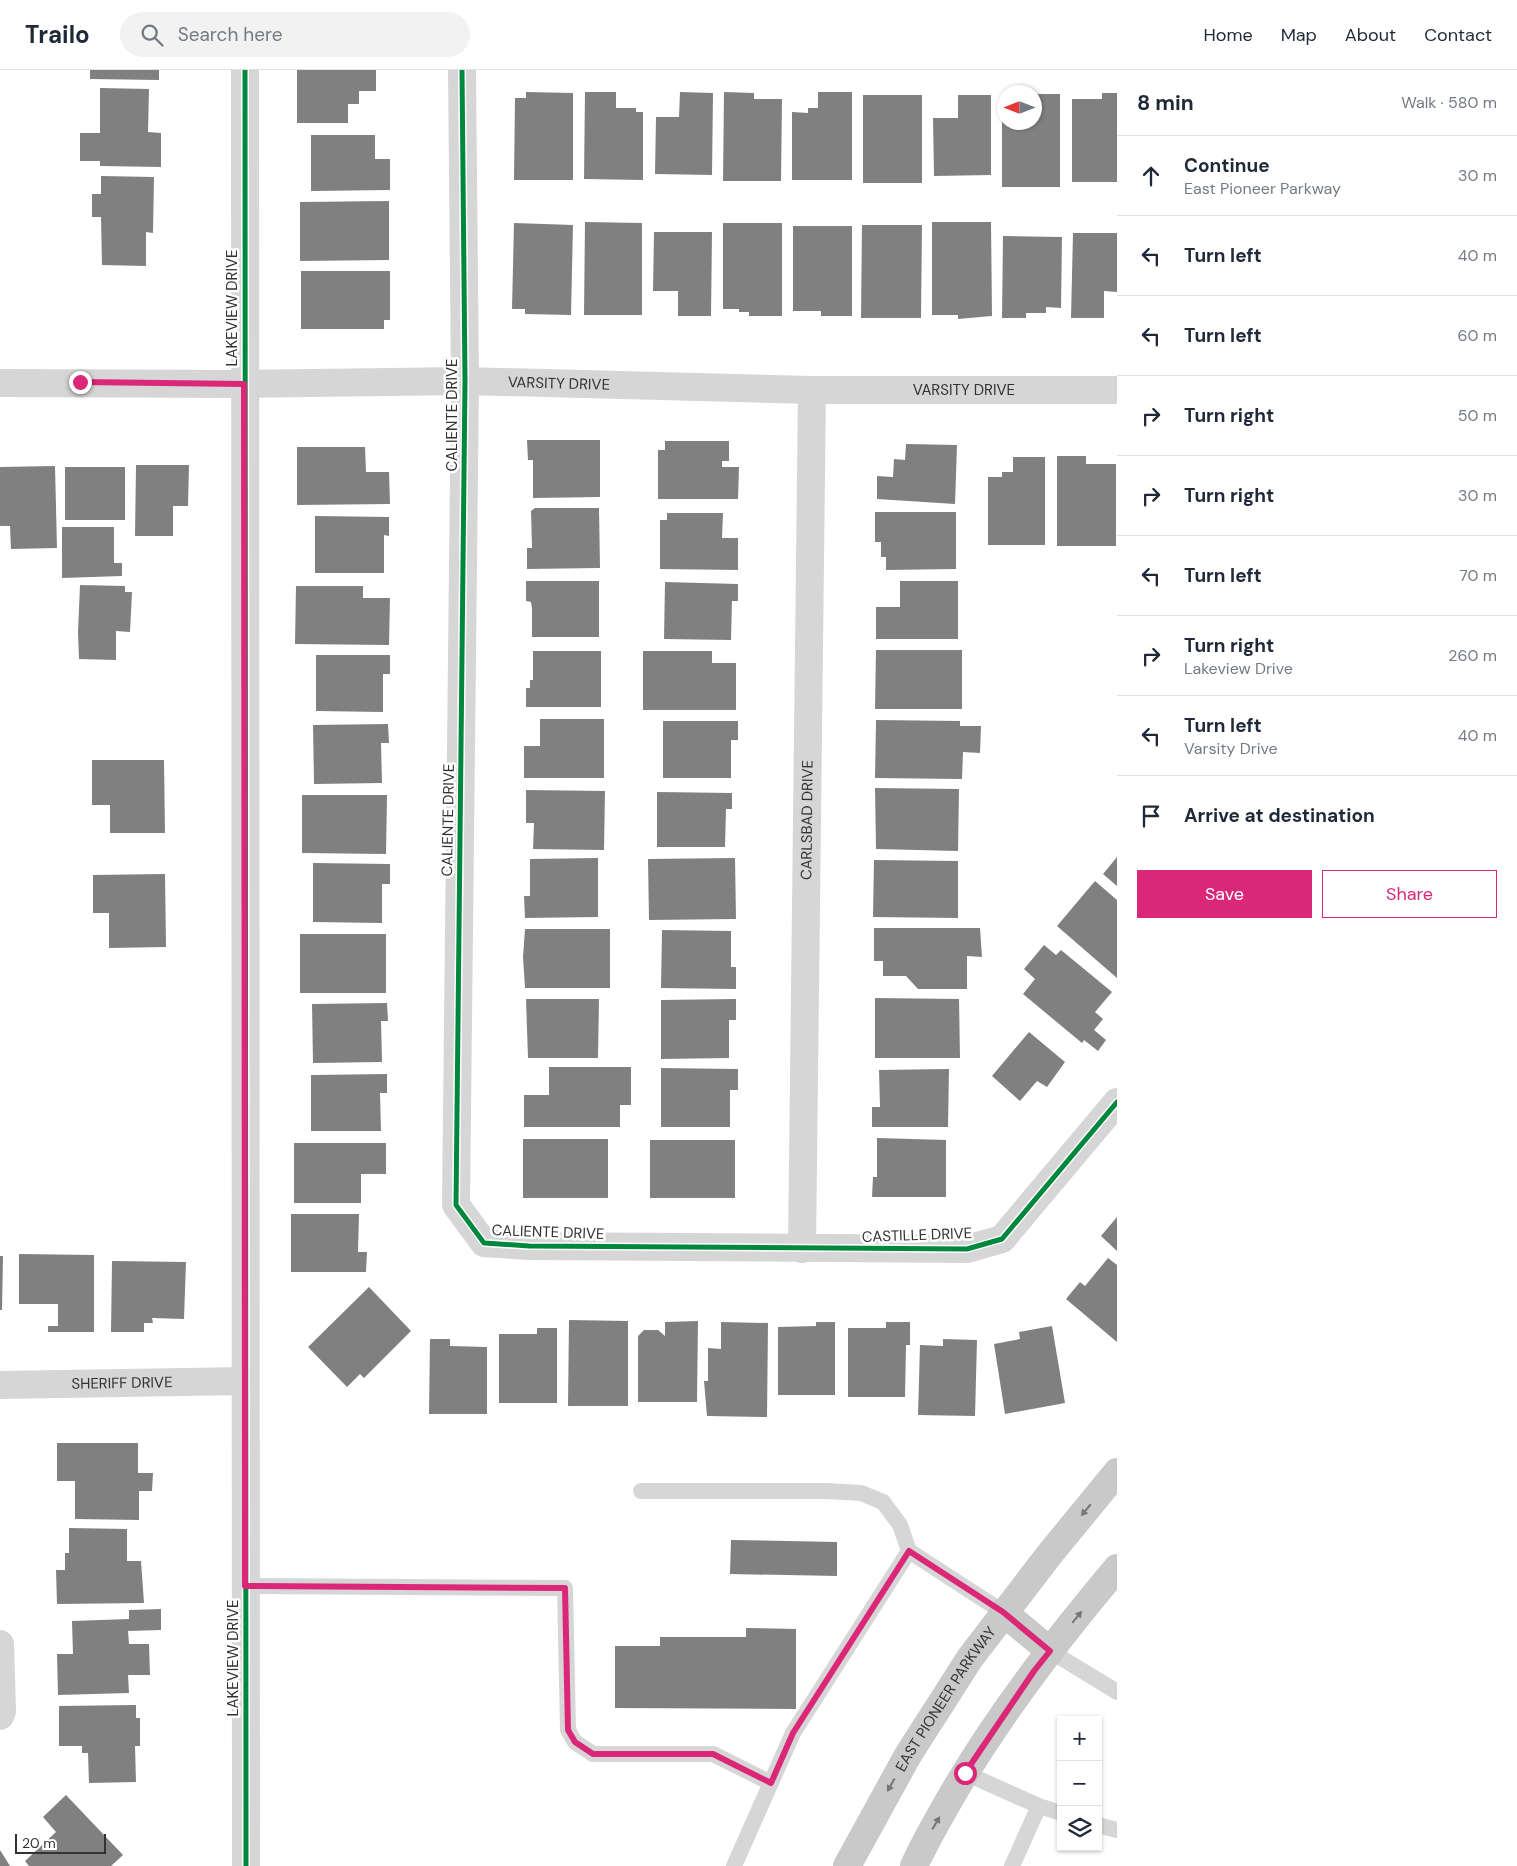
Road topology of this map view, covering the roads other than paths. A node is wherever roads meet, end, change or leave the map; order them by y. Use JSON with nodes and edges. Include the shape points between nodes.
{"nodes":[{"id":1,"x":245,"y":70,"type":"edge"},
{"id":2,"x":462,"y":70,"type":"edge"},
{"id":3,"x":465,"y":382,"type":"junction"},
{"id":4,"x":0,"y":383,"type":"edge"},
{"id":5,"x":244,"y":384,"type":"junction"},
{"id":6,"x":812,"y":390,"type":"junction"},
{"id":7,"x":1117,"y":390,"type":"edge"},
{"id":8,"x":1117,"y":1102,"type":"edge"},
{"id":9,"x":802,"y":1249,"type":"junction"},
{"id":10,"x":245,"y":1381,"type":"junction"},
{"id":11,"x":0,"y":1385,"type":"edge"},
{"id":12,"x":1117,"y":1472,"type":"edge"},
{"id":13,"x":641,"y":1491,"type":"dead end"},
{"id":14,"x":909,"y":1551,"type":"junction"},
{"id":15,"x":1117,"y":1568,"type":"edge"},
{"id":16,"x":245,"y":1586,"type":"junction"},
{"id":17,"x":1003,"y":1612,"type":"junction"},
{"id":18,"x":0,"y":1644,"type":"edge"},
{"id":19,"x":1050,"y":1651,"type":"junction"},
{"id":20,"x":1117,"y":1692,"type":"edge"},
{"id":21,"x":0,"y":1716,"type":"edge"},
{"id":22,"x":965,"y":1773,"type":"junction"},
{"id":23,"x":771,"y":1783,"type":"junction"},
{"id":24,"x":1039,"y":1806,"type":"junction"},
{"id":25,"x":1057,"y":1812,"type":"edge"},
{"id":26,"x":1102,"y":1826,"type":"edge"},
{"id":27,"x":1117,"y":1830,"type":"edge"},
{"id":28,"x":246,"y":1866,"type":"edge"},
{"id":29,"x":734,"y":1866,"type":"edge"},
{"id":30,"x":847,"y":1866,"type":"edge"},
{"id":31,"x":914,"y":1866,"type":"edge"},
{"id":32,"x":1012,"y":1866,"type":"edge"}],
"edges":[{"from":1,"to":5,"type":"street","name":"LAKEVIEW DRIVE"},
{"from":2,"to":3,"type":"street","name":"CALIENTE DRIVE"},
{"from":3,"to":5,"type":"street","name":"VARSITY DRIVE"},
{"from":3,"to":6,"type":"street","name":"VARSITY DRIVE"},
{"from":3,"to":9,"type":"street","name":"CALIENTE DRIVE","via":[[456,1205],[484,1242],[529,1246]]},
{"from":4,"to":5,"type":"street","name":"VARSITY DRIVE"},
{"from":5,"to":10,"type":"street","name":"LAKEVIEW DRIVE"},
{"from":6,"to":7,"type":"street","name":"VARSITY DRIVE"},
{"from":6,"to":9,"type":"street","name":"CARLSBAD DRIVE"},
{"from":8,"to":9,"type":"street","name":"CASTILLE DRIVE","via":[[1002,1239],[967,1249]]},
{"from":10,"to":11,"type":"street","name":"SHERIFF DRIVE"},
{"from":10,"to":16,"type":"street","name":"LAKEVIEW DRIVE"},
{"from":12,"to":17,"type":"main road","name":"EAST PIONEER PARKWAY","one_way":true},
{"from":13,"to":14,"type":"lane","via":[[861,1493],[883,1502],[900,1526]]},
{"from":14,"to":17,"type":"lane"},
{"from":14,"to":23,"type":"lane","via":[[793,1733]]},
{"from":19,"to":15,"type":"main road","one_way":true},
{"from":16,"to":23,"type":"lane","via":[[565,1588],[568,1730],[575,1742],[593,1754],[713,1754]]},
{"from":16,"to":28,"type":"street","name":"LAKEVIEW DRIVE"},
{"from":17,"to":19,"type":"main road"},
{"from":17,"to":30,"type":"main road","name":"EAST PIONEER PARKWAY","one_way":true,"via":[[908,1755]]},
{"from":18,"to":21,"type":"street"},
{"from":19,"to":20,"type":"lane"},
{"from":19,"to":22,"type":"main road"},
{"from":22,"to":24,"type":"lane"},
{"from":31,"to":22,"type":"main road","one_way":true},
{"from":23,"to":29,"type":"lane"},
{"from":24,"to":25,"type":"lane"},
{"from":24,"to":32,"type":"lane"},
{"from":26,"to":27,"type":"lane"}]}
